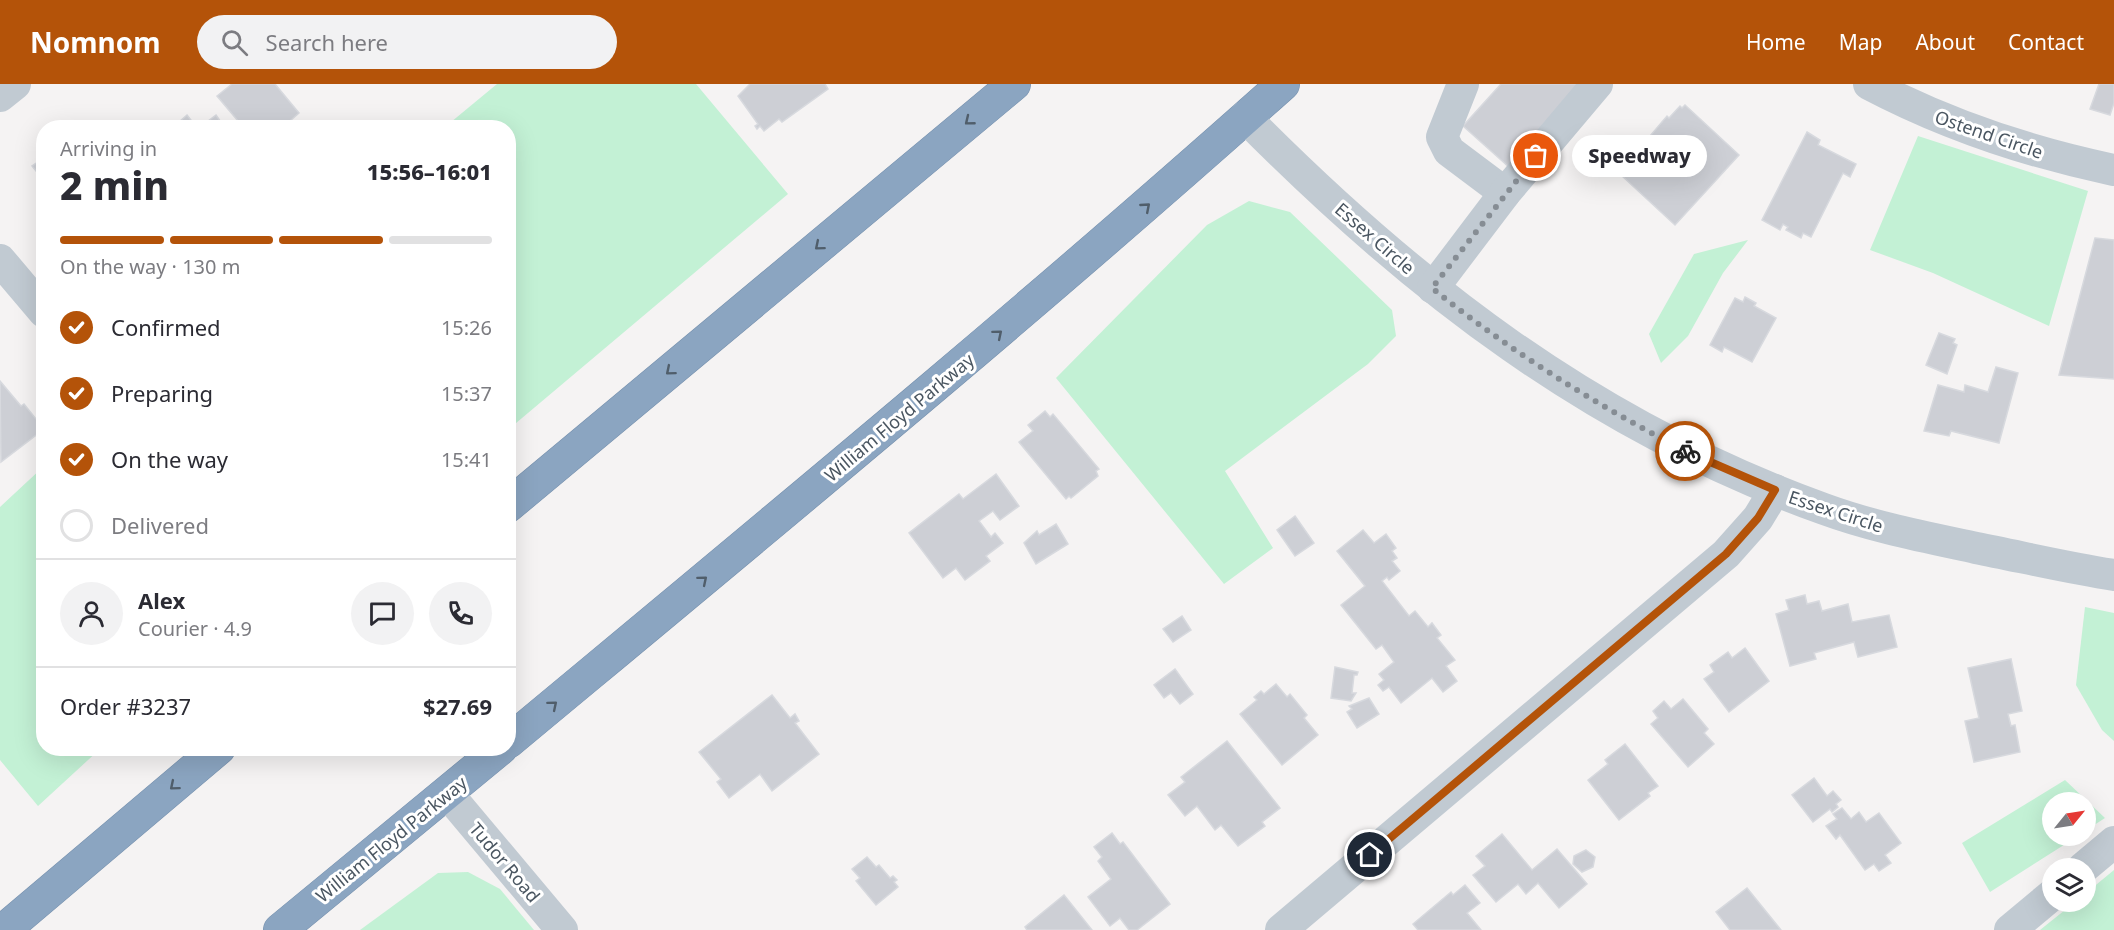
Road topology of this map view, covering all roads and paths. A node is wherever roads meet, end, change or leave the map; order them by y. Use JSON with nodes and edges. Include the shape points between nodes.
{"nodes":[{"id":1,"x":15,"y":84,"type":"edge"},
{"id":2,"x":1014,"y":84,"type":"edge"},
{"id":3,"x":1282,"y":84,"type":"edge"},
{"id":4,"x":1462,"y":84,"type":"edge"},
{"id":5,"x":1597,"y":84,"type":"edge"},
{"id":6,"x":1869,"y":84,"type":"edge"},
{"id":7,"x":0,"y":96,"type":"edge"},
{"id":8,"x":1245,"y":117,"type":"junction"},
{"id":9,"x":2114,"y":170,"type":"edge"},
{"id":10,"x":1505,"y":193,"type":"junction"},
{"id":11,"x":0,"y":260,"type":"edge"},
{"id":12,"x":1432,"y":288,"type":"junction"},
{"id":13,"x":36,"y":303,"type":"edge"},
{"id":14,"x":1775,"y":490,"type":"junction"},
{"id":15,"x":516,"y":499,"type":"edge"},
{"id":16,"x":2114,"y":575,"type":"edge"},
{"id":17,"x":516,"y":735,"type":"edge"},
{"id":18,"x":210,"y":756,"type":"edge"},
{"id":19,"x":491,"y":756,"type":"edge"},
{"id":20,"x":447,"y":793,"type":"junction"},
{"id":21,"x":2114,"y":842,"type":"edge"},
{"id":22,"x":2095,"y":858,"type":"edge"},
{"id":23,"x":87,"y":861,"type":"junction"},
{"id":24,"x":2042,"y":903,"type":"edge"},
{"id":25,"x":4,"y":930,"type":"edge"},
{"id":26,"x":32,"y":930,"type":"edge"},
{"id":27,"x":280,"y":930,"type":"edge"},
{"id":28,"x":562,"y":930,"type":"edge"},
{"id":29,"x":1281,"y":930,"type":"edge"},
{"id":30,"x":2010,"y":930,"type":"edge"}],
"edges":[{"from":1,"to":7,"type":"street"},
{"from":2,"to":15,"type":"highway","one_way":true},
{"from":3,"to":8,"type":"highway","name":"William Floyd Parkway"},
{"from":4,"to":10,"type":"street","via":[[1442,137],[1449,151]]},
{"from":5,"to":10,"type":"street"},
{"from":6,"to":9,"type":"street","name":"Ostend Circle","via":[[1944,121],[2054,156]]},
{"from":8,"to":12,"type":"street","name":"Essex Circle","via":[[1291,164]]},
{"from":17,"to":8,"type":"highway","name":"William Floyd Parkway","one_way":true,"via":[[1020,316]]},
{"from":10,"to":12,"type":"street"},
{"from":11,"to":13,"type":"street"},
{"from":12,"to":14,"type":"street","name":"Essex Circle","via":[[1569,386],[1691,454]]},
{"from":14,"to":16,"type":"street","name":"Essex Circle","via":[[1881,526]]},
{"from":14,"to":29,"type":"street","via":[[1758,518],[1726,554]]},
{"from":18,"to":23,"type":"highway","one_way":true},
{"from":19,"to":20,"type":"highway","name":"William Floyd Parkway"},
{"from":20,"to":27,"type":"highway","name":"William Floyd Parkway"},
{"from":20,"to":28,"type":"street","name":"Tudor Road"},
{"from":21,"to":22,"type":"street"},
{"from":23,"to":25,"type":"highway"},
{"from":23,"to":26,"type":"highway"},
{"from":24,"to":30,"type":"street"}]}
